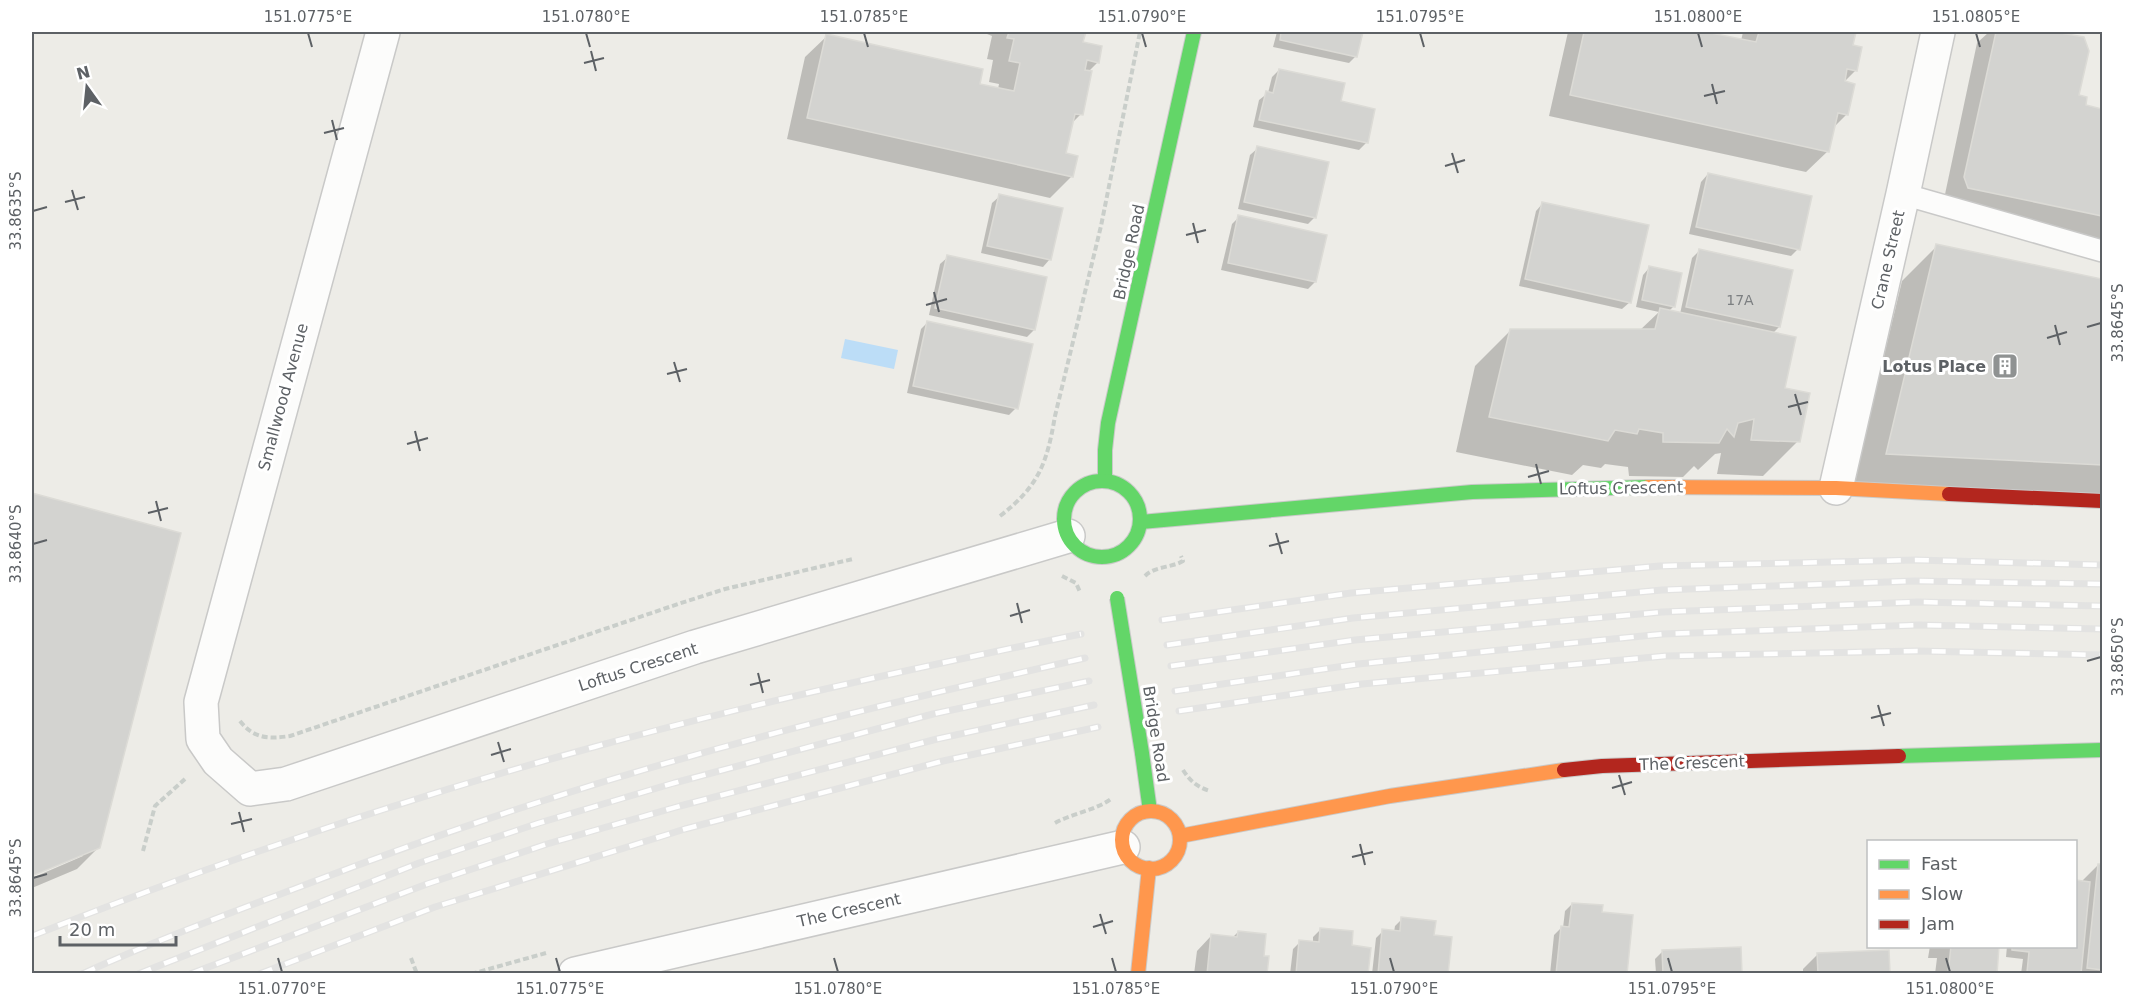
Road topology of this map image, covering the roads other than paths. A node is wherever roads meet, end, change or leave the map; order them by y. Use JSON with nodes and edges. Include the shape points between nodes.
{"nodes":[{"id":1,"x":383,"y":32,"type":"edge"},
{"id":2,"x":1194,"y":32,"type":"edge"},
{"id":3,"x":1938,"y":32,"type":"edge"},
{"id":4,"x":1903,"y":194,"type":"junction"},
{"id":5,"x":2103,"y":251,"type":"edge"},
{"id":6,"x":1105,"y":480,"type":"junction"},
{"id":7,"x":1836,"y":488,"type":"junction"},
{"id":8,"x":2103,"y":501,"type":"edge"},
{"id":9,"x":1141,"y":522,"type":"junction"},
{"id":10,"x":1068,"y":536,"type":"junction"},
{"id":11,"x":1116,"y":592,"type":"dead end"},
{"id":12,"x":2103,"y":750,"type":"edge"},
{"id":13,"x":218,"y":761,"type":"joint"},
{"id":14,"x":1150,"y":811,"type":"junction"},
{"id":15,"x":1180,"y":836,"type":"junction"},
{"id":16,"x":1123,"y":847,"type":"junction"},
{"id":17,"x":1149,"y":868,"type":"junction"},
{"id":18,"x":575,"y":974,"type":"edge"},
{"id":19,"x":1138,"y":974,"type":"edge"}],
"edges":[{"from":1,"to":13,"type":"street","name":"Smallwood Avenue","via":[[201,702],[203,739]]},
{"from":2,"to":6,"type":"street","name":"Bridge Road","via":[[1108,423]]},
{"from":3,"to":4,"type":"street","name":"Crane Street"},
{"from":4,"to":5,"type":"lane"},
{"from":4,"to":7,"type":"street","name":"Crane Street"},
{"from":6,"to":9,"type":"street","via":[[1121,485],[1134,497]]},
{"from":6,"to":10,"type":"street","via":[[1093,481],[1073,493],[1064,514]]},
{"from":7,"to":8,"type":"street","name":"Loftus Crescent"},
{"from":7,"to":9,"type":"street","name":"Loftus Crescent","via":[[1626,487],[1472,492]]},
{"from":9,"to":10,"type":"street","via":[[1131,544],[1111,561],[1085,554]]},
{"from":10,"to":13,"type":"street","name":"Loftus Crescent","via":[[695,647],[286,784],[250,789]]},
{"from":11,"to":14,"type":"street","name":"Bridge Road","bridge":true},
{"from":12,"to":15,"type":"street","name":"The Crescent","via":[[1602,766],[1431,788]]},
{"from":14,"to":15,"type":"street","via":[[1166,815]]},
{"from":14,"to":16,"type":"street","via":[[1128,823]]},
{"from":15,"to":17,"type":"street","via":[[1172,860]]},
{"from":16,"to":17,"type":"street","via":[[1132,862]]},
{"from":16,"to":18,"type":"street","name":"The Crescent"},
{"from":17,"to":19,"type":"street"}]}
